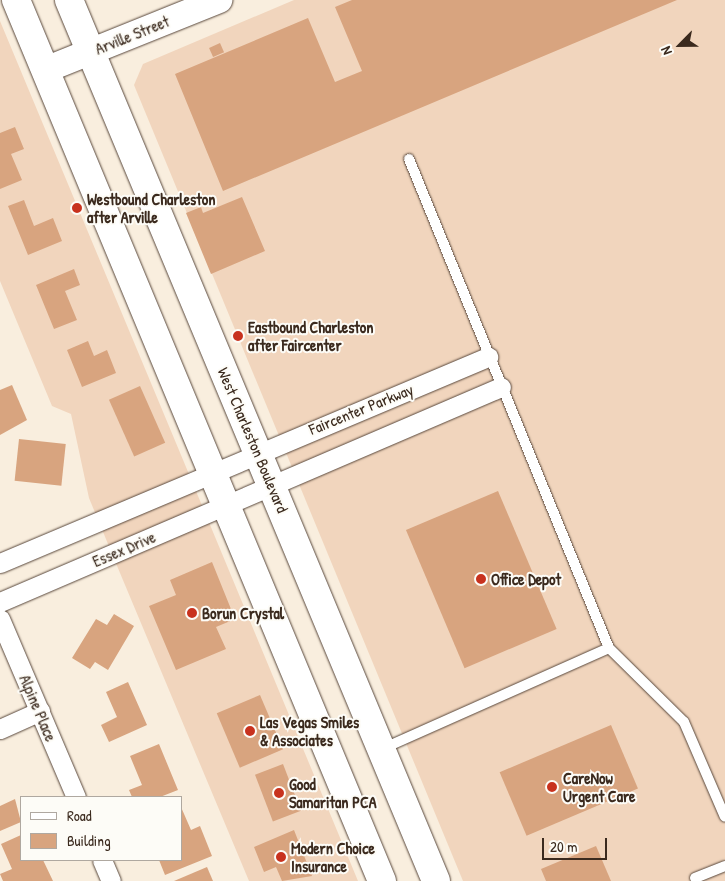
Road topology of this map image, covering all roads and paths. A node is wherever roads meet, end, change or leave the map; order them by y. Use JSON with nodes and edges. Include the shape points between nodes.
{"nodes":[{"id":1,"x":16,"y":0,"type":"edge"},
{"id":2,"x":69,"y":0,"type":"edge"},
{"id":3,"x":219,"y":0,"type":"edge"},
{"id":4,"x":91,"y":52,"type":"junction"},
{"id":5,"x":45,"y":70,"type":"junction"},
{"id":6,"x":408,"y":158,"type":"dead end"},
{"id":7,"x":488,"y":357,"type":"junction"},
{"id":8,"x":501,"y":387,"type":"junction"},
{"id":9,"x":235,"y":462,"type":"junction"},
{"id":10,"x":248,"y":495,"type":"junction"},
{"id":11,"x":0,"y":562,"type":"edge"},
{"id":12,"x":0,"y":602,"type":"edge"},
{"id":13,"x":0,"y":619,"type":"edge"},
{"id":14,"x":610,"y":648,"type":"junction"},
{"id":15,"x":40,"y":711,"type":"junction"},
{"id":16,"x":0,"y":729,"type":"edge"},
{"id":17,"x":381,"y":749,"type":"junction"},
{"id":18,"x":76,"y":796,"type":"edge"},
{"id":19,"x":725,"y":817,"type":"edge"},
{"id":20,"x":102,"y":861,"type":"edge"},
{"id":21,"x":725,"y":866,"type":"edge"},
{"id":22,"x":381,"y":877,"type":"edge"},
{"id":23,"x":694,"y":878,"type":"dead end"},
{"id":24,"x":110,"y":881,"type":"edge"},
{"id":25,"x":436,"y":881,"type":"edge"}],
"edges":[{"from":1,"to":5,"type":"main road","name":"West Charleston Boulevard"},
{"from":2,"to":4,"type":"main road","name":"West Charleston Boulevard"},
{"from":3,"to":4,"type":"street","name":"Arville Street"},
{"from":4,"to":5,"type":"street","name":"Arville Street"},
{"from":4,"to":9,"type":"main road","name":"West Charleston Boulevard"},
{"from":5,"to":9,"type":"main road","name":"West Charleston Boulevard"},
{"from":6,"to":7,"type":"lane"},
{"from":7,"to":8,"type":"lane"},
{"from":7,"to":9,"type":"street","name":"Faircenter Parkway"},
{"from":8,"to":10,"type":"street","name":"Faircenter Parkway"},
{"from":8,"to":14,"type":"lane"},
{"from":9,"to":10,"type":"main road","name":"West Charleston Boulevard"},
{"from":9,"to":10,"type":"main road","name":"West Charleston Boulevard"},
{"from":9,"to":11,"type":"street"},
{"from":10,"to":12,"type":"street","name":"Essex Drive"},
{"from":10,"to":17,"type":"main road","name":"West Charleston Boulevard"},
{"from":10,"to":22,"type":"main road","name":"West Charleston Boulevard"},
{"from":13,"to":15,"type":"street","name":"Alpine Place"},
{"from":14,"to":17,"type":"lane"},
{"from":14,"to":19,"type":"lane","via":[[684,722]]},
{"from":15,"to":16,"type":"street"},
{"from":15,"to":18,"type":"street","name":"Alpine Place"},
{"from":17,"to":25,"type":"main road","name":"West Charleston Boulevard"},
{"from":20,"to":24,"type":"street"},
{"from":21,"to":23,"type":"lane"}]}
